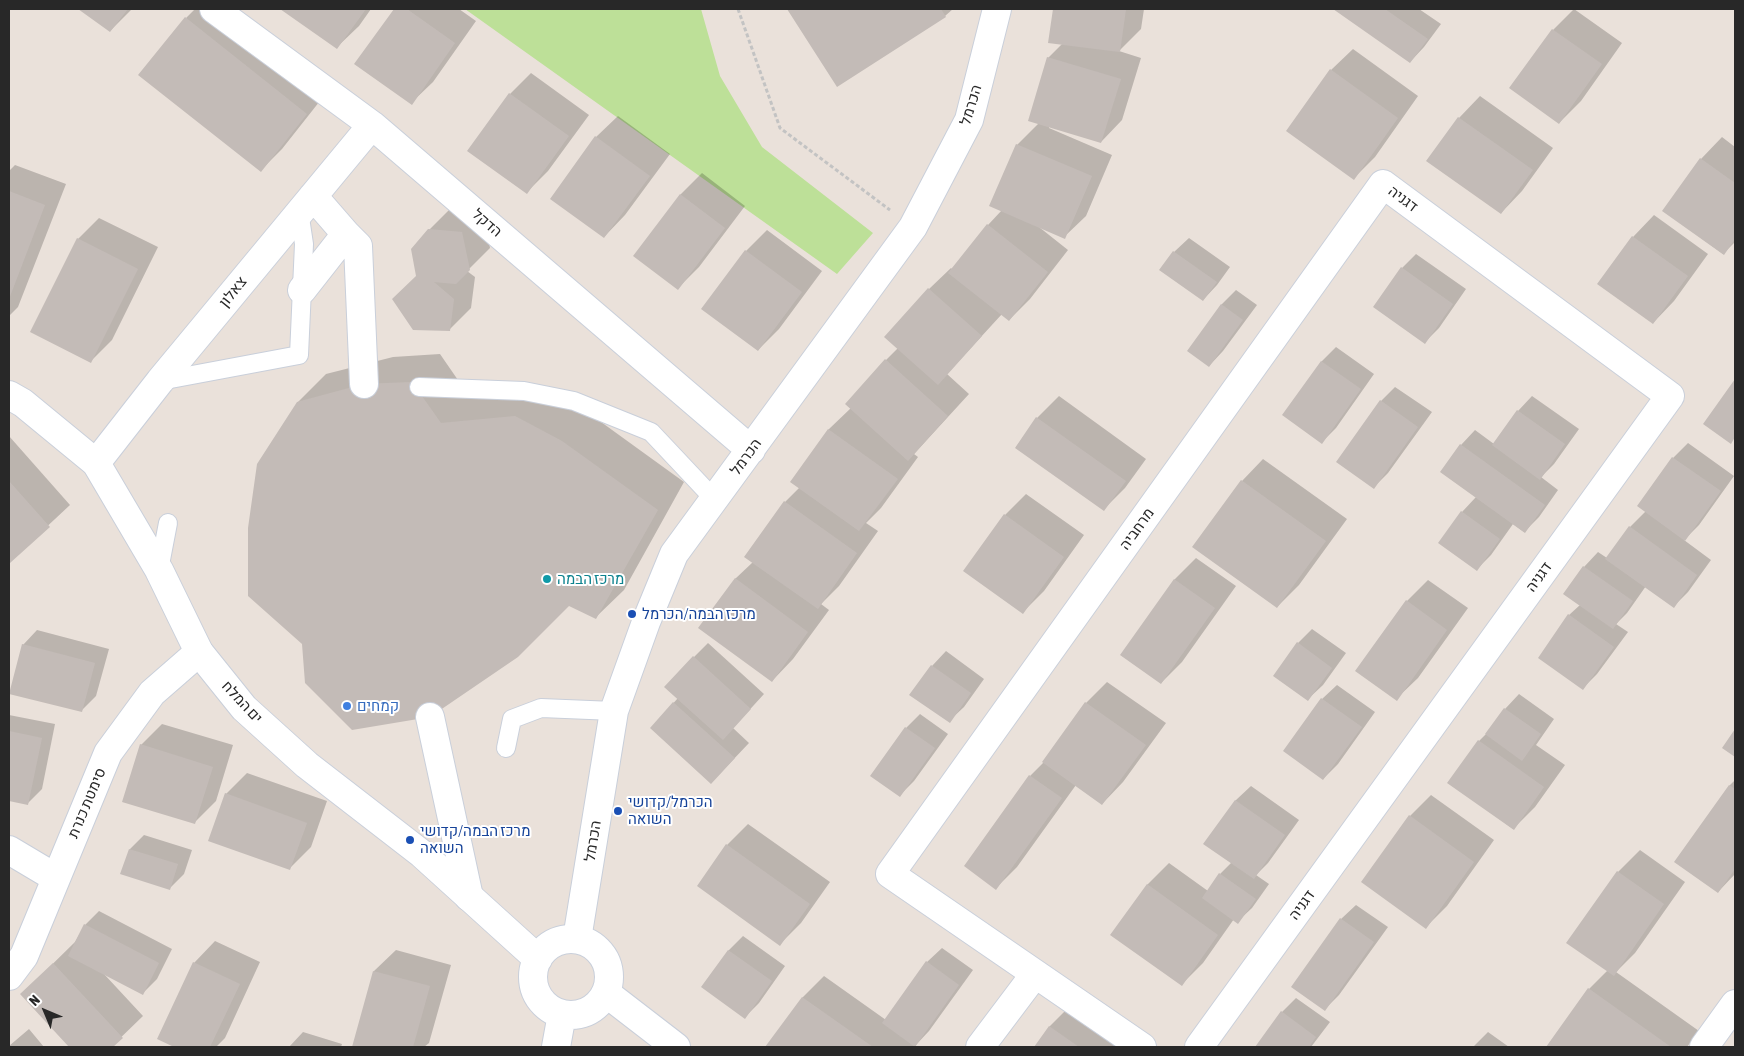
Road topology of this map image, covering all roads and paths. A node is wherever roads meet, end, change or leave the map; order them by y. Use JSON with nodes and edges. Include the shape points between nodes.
{"nodes":[{"id":1,"x":214,"y":9,"type":"edge"},
{"id":2,"x":738,"y":9,"type":"edge"},
{"id":3,"x":997,"y":9,"type":"edge"},
{"id":4,"x":372,"y":124,"type":"junction"},
{"id":5,"x":1383,"y":184,"type":"joint"},
{"id":6,"x":306,"y":204,"type":"junction"},
{"id":7,"x":913,"y":227,"type":"junction"},
{"id":8,"x":346,"y":234,"type":"junction"},
{"id":9,"x":302,"y":290,"type":"junction"},
{"id":10,"x":160,"y":381,"type":"junction"},
{"id":11,"x":364,"y":384,"type":"dead end"},
{"id":12,"x":419,"y":387,"type":"dead end"},
{"id":13,"x":9,"y":396,"type":"edge"},
{"id":14,"x":751,"y":450,"type":"junction"},
{"id":15,"x":96,"y":463,"type":"junction"},
{"id":16,"x":715,"y":500,"type":"junction"},
{"id":17,"x":168,"y":523,"type":"dead end"},
{"id":18,"x":159,"y":570,"type":"junction"},
{"id":19,"x":199,"y":652,"type":"junction"},
{"id":20,"x":614,"y":711,"type":"junction"},
{"id":21,"x":430,"y":717,"type":"dead end"},
{"id":22,"x":506,"y":748,"type":"dead end"},
{"id":23,"x":9,"y":850,"type":"edge"},
{"id":24,"x":56,"y":878,"type":"junction"},
{"id":25,"x":469,"y":897,"type":"junction"},
{"id":26,"x":577,"y":939,"type":"junction"},
{"id":27,"x":538,"y":960,"type":"junction"},
{"id":28,"x":1035,"y":974,"type":"junction"},
{"id":29,"x":9,"y":976,"type":"edge"},
{"id":30,"x":606,"y":993,"type":"junction"},
{"id":31,"x":1735,"y":1004,"type":"edge"},
{"id":32,"x":562,"y":1014,"type":"junction"},
{"id":33,"x":556,"y":1047,"type":"edge"},
{"id":34,"x":676,"y":1047,"type":"edge"},
{"id":35,"x":980,"y":1047,"type":"edge"},
{"id":36,"x":1142,"y":1047,"type":"edge"},
{"id":37,"x":1199,"y":1047,"type":"edge"},
{"id":38,"x":1704,"y":1047,"type":"edge"}],
"edges":[{"from":1,"to":4,"type":"street","name":"הדקל"},
{"from":2,"to":7,"type":"path","via":[[780,128]]},
{"from":3,"to":7,"type":"street","name":"הכרמל","via":[[969,120]]},
{"from":4,"to":6,"type":"street","name":"צאלון"},
{"from":4,"to":14,"type":"street","name":"הדקל"},
{"from":5,"to":28,"type":"street","name":"מרחביה","via":[[890,874]]},
{"from":5,"to":37,"type":"street","name":"דגניה","via":[[1670,396]]},
{"from":6,"to":8,"type":"street"},
{"from":6,"to":9,"type":"lane"},
{"from":6,"to":10,"type":"street","name":"צאלון"},
{"from":7,"to":14,"type":"street","name":"הכרמל"},
{"from":8,"to":9,"type":"street"},
{"from":8,"to":11,"type":"street","via":[[358,246]]},
{"from":9,"to":10,"type":"lane","via":[[299,355]]},
{"from":10,"to":15,"type":"street","name":"צאלון"},
{"from":12,"to":16,"type":"lane","via":[[524,391],[574,401],[651,432]]},
{"from":13,"to":15,"type":"street","name":"ים המלח","via":[[23,403]]},
{"from":14,"to":16,"type":"street","name":"הכרמל"},
{"from":15,"to":18,"type":"street","name":"ים המלח"},
{"from":16,"to":20,"type":"street","name":"הכרמל","via":[[674,554]]},
{"from":17,"to":18,"type":"lane"},
{"from":18,"to":19,"type":"street","name":"ים המלח"},
{"from":19,"to":24,"type":"street","name":"סימטת כנרת","via":[[152,693],[108,753]]},
{"from":19,"to":25,"type":"street","name":"ים המלח","via":[[244,708],[300,758],[422,854]]},
{"from":20,"to":22,"type":"lane","via":[[541,708],[512,719]]},
{"from":20,"to":26,"type":"street","name":"הכרמל"},
{"from":21,"to":25,"type":"street"},
{"from":23,"to":24,"type":"street"},
{"from":24,"to":29,"type":"street","name":"סימטת כנרת","via":[[24,956]]},
{"from":25,"to":27,"type":"street","name":"ים המלח"},
{"from":26,"to":27,"type":"street","via":[[551,945]]},
{"from":26,"to":30,"type":"street","via":[[594,946],[603,955],[608,967]]},
{"from":27,"to":32,"type":"street","via":[[533,972],[539,998]]},
{"from":28,"to":35,"type":"street"},
{"from":28,"to":36,"type":"street"},
{"from":30,"to":32,"type":"street","via":[[588,1011]]},
{"from":30,"to":34,"type":"street"},
{"from":31,"to":38,"type":"street"},
{"from":32,"to":33,"type":"street"}]}
